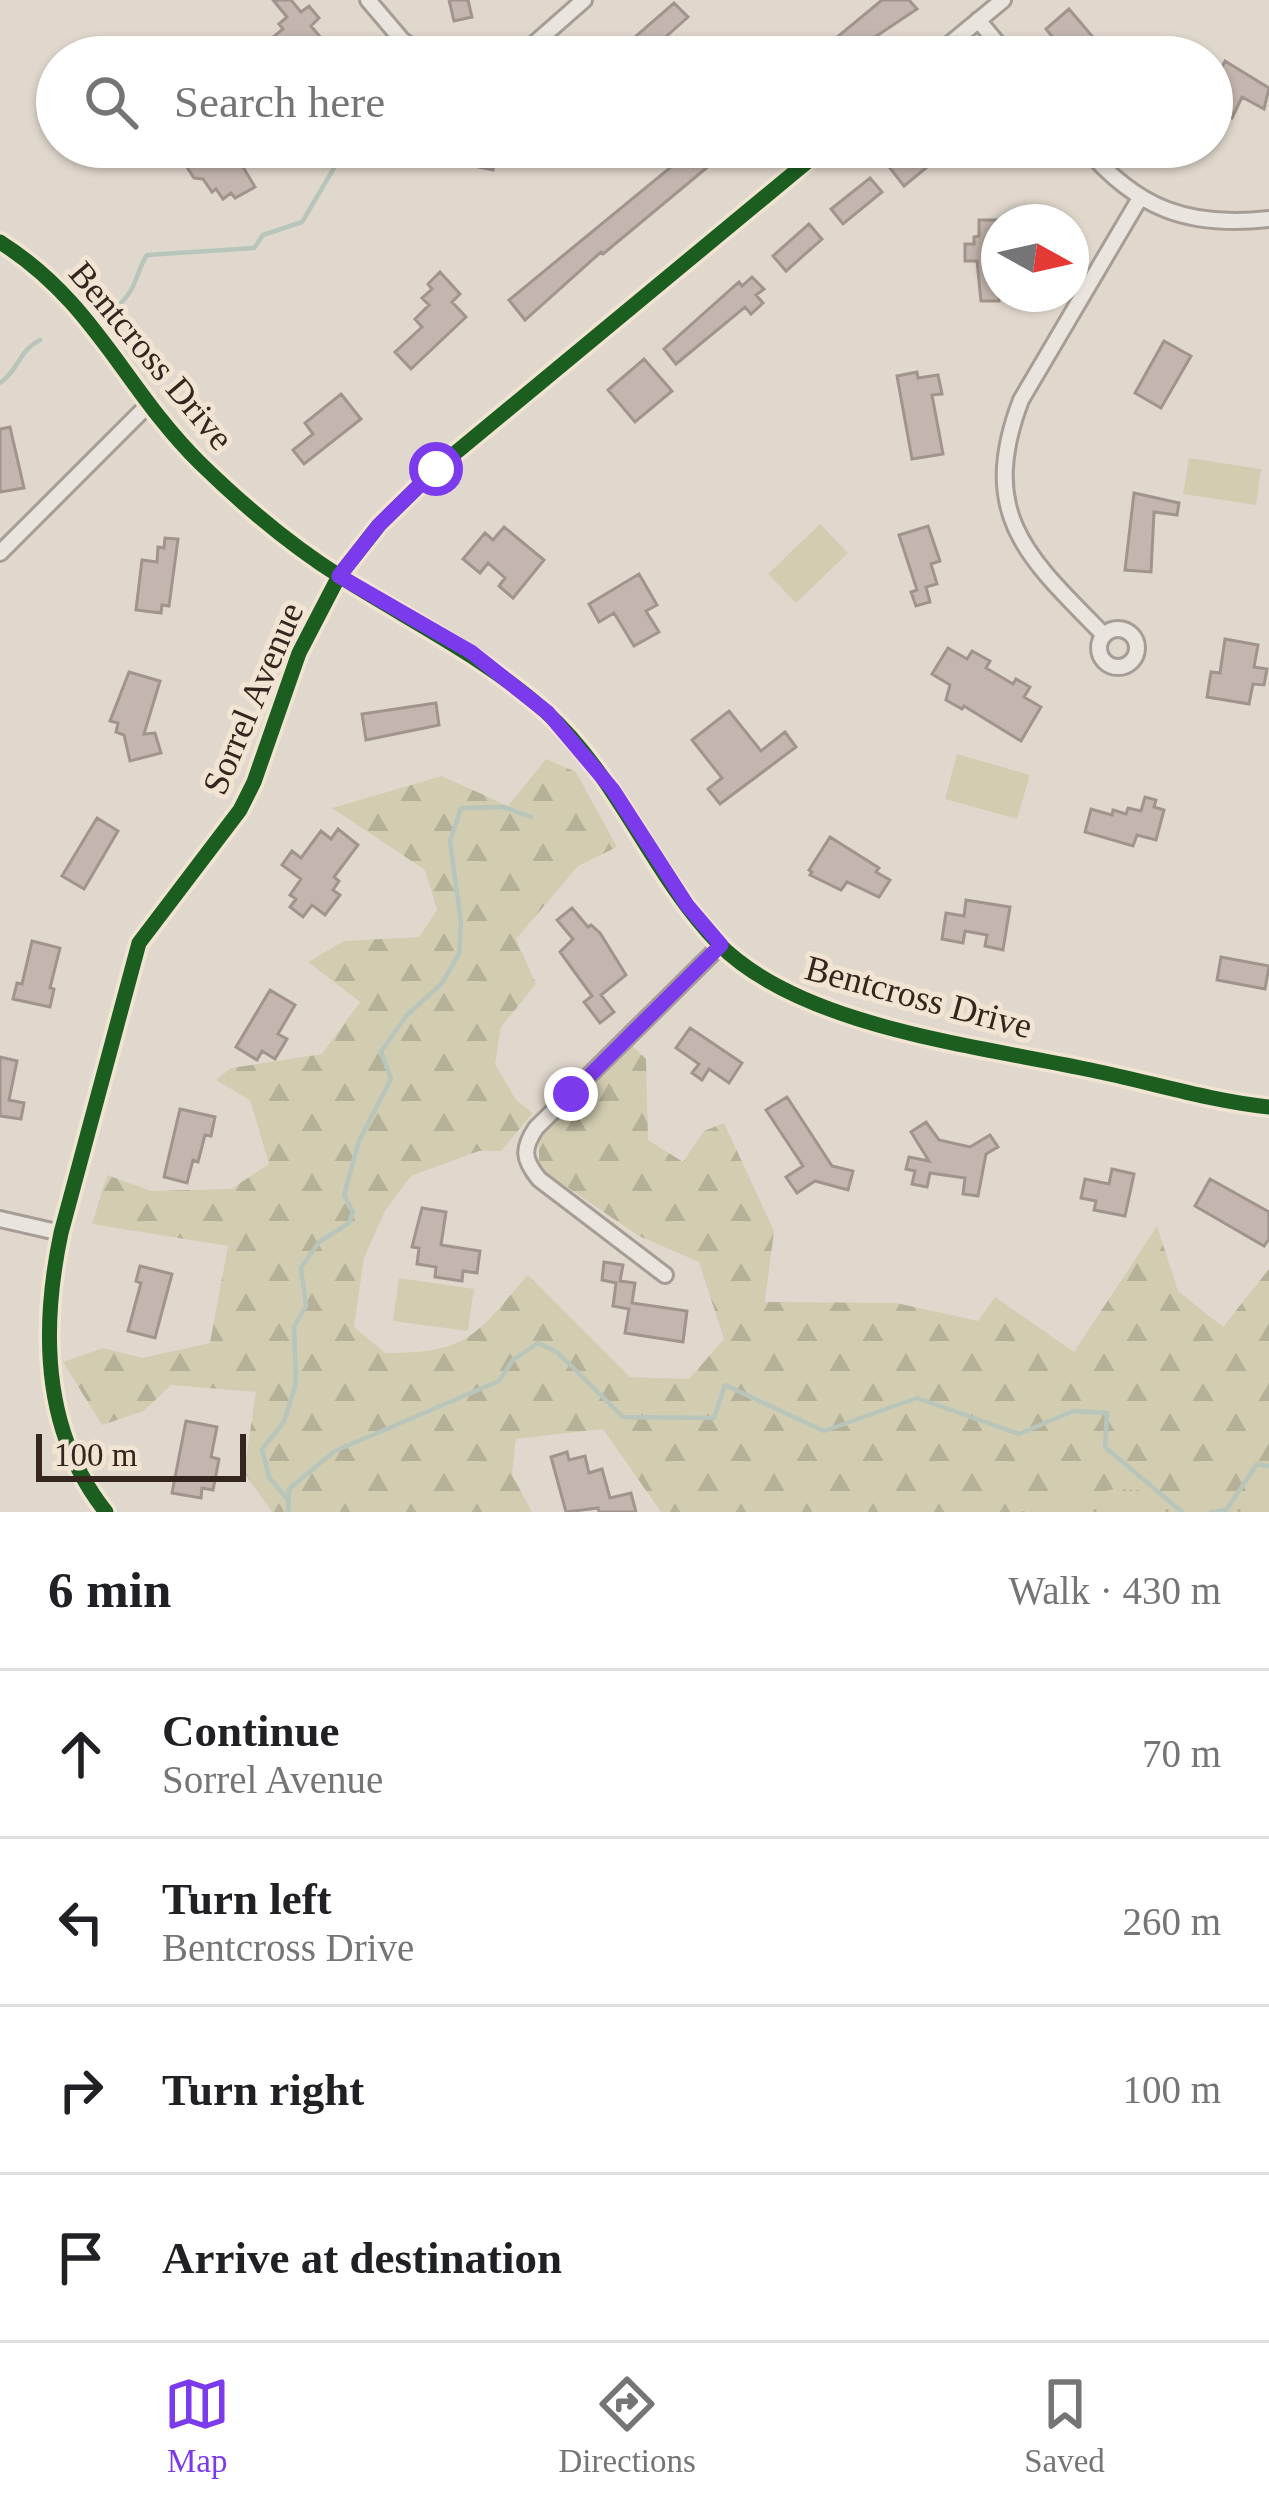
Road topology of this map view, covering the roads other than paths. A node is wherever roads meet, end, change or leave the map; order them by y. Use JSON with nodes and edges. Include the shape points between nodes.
{"nodes":[{"id":1,"x":368,"y":0,"type":"edge"},
{"id":2,"x":584,"y":0,"type":"edge"},
{"id":3,"x":1003,"y":0,"type":"edge"},
{"id":4,"x":978,"y":20,"type":"junction"},
{"id":5,"x":399,"y":36,"type":"edge"},
{"id":6,"x":543,"y":36,"type":"edge"},
{"id":7,"x":959,"y":36,"type":"edge"},
{"id":8,"x":991,"y":36,"type":"edge"},
{"id":9,"x":800,"y":168,"type":"edge"},
{"id":10,"x":1108,"y":168,"type":"edge"},
{"id":11,"x":1140,"y":198,"type":"junction"},
{"id":12,"x":1269,"y":219,"type":"edge"},
{"id":13,"x":0,"y":242,"type":"edge"},
{"id":14,"x":150,"y":403,"type":"junction"},
{"id":15,"x":0,"y":553,"type":"edge"},
{"id":16,"x":339,"y":576,"type":"junction"},
{"id":17,"x":1104,"y":635,"type":"dead end"},
{"id":18,"x":721,"y":945,"type":"junction"},
{"id":19,"x":1269,"y":1107,"type":"edge"},
{"id":20,"x":0,"y":1219,"type":"edge"},
{"id":21,"x":61,"y":1233,"type":"junction"},
{"id":22,"x":665,"y":1275,"type":"dead end"},
{"id":23,"x":106,"y":1512,"type":"edge"}],
"edges":[{"from":1,"to":5,"type":"street"},
{"from":2,"to":6,"type":"street"},
{"from":3,"to":4,"type":"street"},
{"from":4,"to":7,"type":"street"},
{"from":4,"to":8,"type":"street"},
{"from":9,"to":16,"type":"street","name":"Sorrel Avenue","via":[[436,469]]},
{"from":10,"to":11,"type":"street"},
{"from":11,"to":12,"type":"street","via":[[1208,223]]},
{"from":11,"to":17,"type":"street","via":[[1021,400],[1003,462],[1022,544]]},
{"from":13,"to":14,"type":"street","name":"Bentcross Drive","via":[[63,290]]},
{"from":14,"to":15,"type":"street"},
{"from":14,"to":16,"type":"street","name":"Bentcross Drive","via":[[197,460]]},
{"from":16,"to":18,"type":"street","name":"Bentcross Drive","via":[[471,652],[548,713],[613,790]]},
{"from":16,"to":21,"type":"street","name":"Sorrel Avenue","via":[[299,653],[240,810],[139,943]]},
{"from":18,"to":19,"type":"street","name":"Bentcross Drive","via":[[750,971],[822,1008]]},
{"from":18,"to":22,"type":"street","via":[[536,1128],[524,1154],[539,1179]]},
{"from":20,"to":21,"type":"street"},
{"from":21,"to":23,"type":"street","name":"Sorrel Avenue","via":[[46,1339],[52,1392],[66,1441]]}]}
